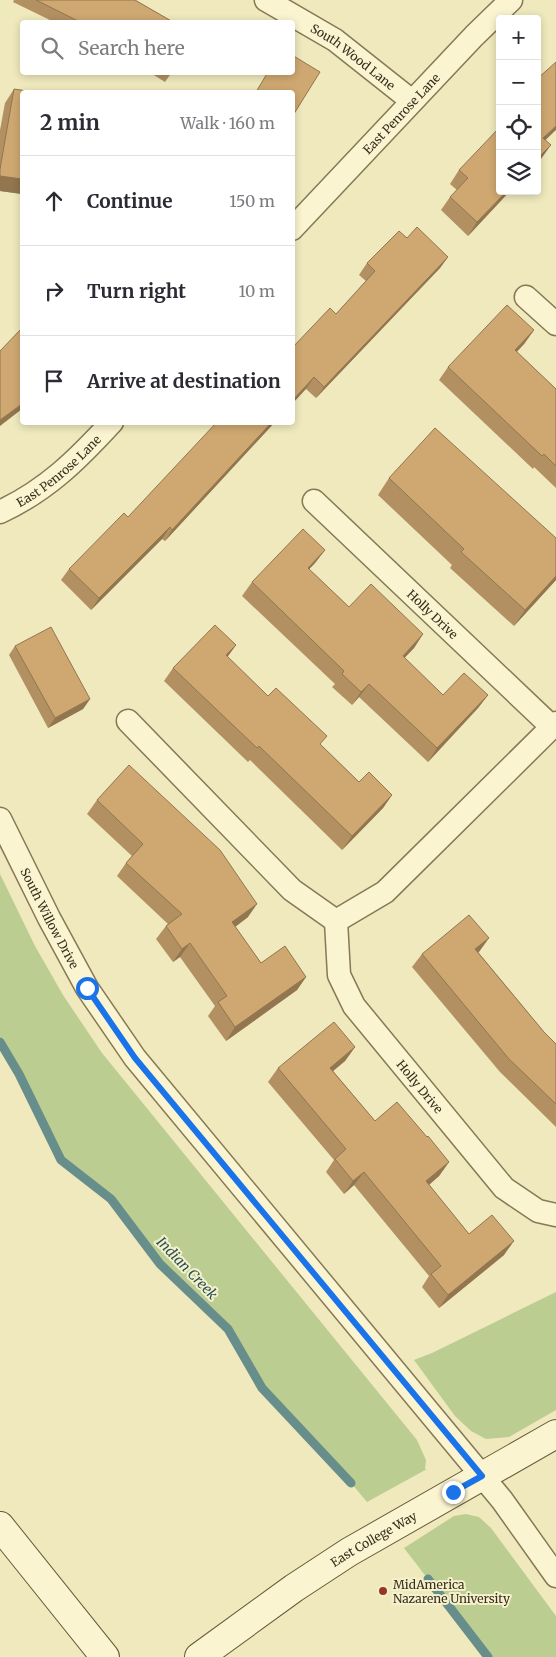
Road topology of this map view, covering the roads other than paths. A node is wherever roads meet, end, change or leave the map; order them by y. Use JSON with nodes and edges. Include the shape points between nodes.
{"nodes":[{"id":1,"x":266,"y":0,"type":"edge"},
{"id":2,"x":511,"y":0,"type":"edge"},
{"id":3,"x":412,"y":101,"type":"junction"},
{"id":4,"x":295,"y":226,"type":"edge"},
{"id":5,"x":526,"y":297,"type":"dead end"},
{"id":6,"x":556,"y":324,"type":"edge"},
{"id":7,"x":109,"y":425,"type":"edge"},
{"id":8,"x":314,"y":501,"type":"dead end"},
{"id":9,"x":0,"y":512,"type":"edge"},
{"id":10,"x":128,"y":721,"type":"dead end"},
{"id":11,"x":554,"y":725,"type":"edge"},
{"id":12,"x":0,"y":819,"type":"edge"},
{"id":13,"x":336,"y":921,"type":"junction"},
{"id":14,"x":556,"y":1215,"type":"edge"},
{"id":15,"x":556,"y":1434,"type":"edge"},
{"id":16,"x":482,"y":1476,"type":"junction"},
{"id":17,"x":0,"y":1526,"type":"edge"},
{"id":18,"x":556,"y":1576,"type":"edge"},
{"id":19,"x":105,"y":1657,"type":"edge"},
{"id":20,"x":199,"y":1657,"type":"edge"}],
"edges":[{"from":1,"to":3,"type":"street","name":"South Wood Lane","via":[[335,40]]},
{"from":2,"to":3,"type":"street","name":"East Penrose Lane"},
{"from":3,"to":4,"type":"street","name":"East Penrose Lane"},
{"from":5,"to":6,"type":"street"},
{"from":7,"to":9,"type":"street","name":"East Penrose Lane","via":[[63,473],[23,502]]},
{"from":8,"to":11,"type":"street","name":"Holly Drive"},
{"from":10,"to":13,"type":"street","via":[[292,890]]},
{"from":11,"to":13,"type":"street","name":"Holly Drive","via":[[385,892]]},
{"from":12,"to":16,"type":"street","name":"South Willow Drive","via":[[87,988],[135,1058]]},
{"from":13,"to":14,"type":"street","name":"Holly Drive","via":[[339,975],[354,1006],[504,1188],[538,1211]]},
{"from":15,"to":16,"type":"street","name":"East College Way"},
{"from":16,"to":18,"type":"street","name":"South Willow Drive"},
{"from":16,"to":20,"type":"street","name":"East College Way","via":[[349,1552]]},
{"from":17,"to":19,"type":"street"}]}
